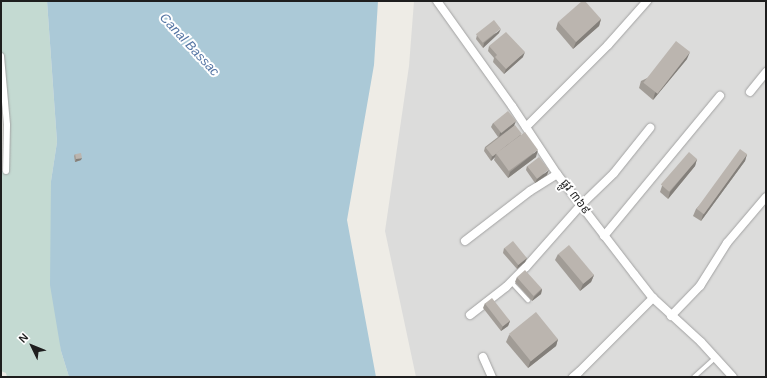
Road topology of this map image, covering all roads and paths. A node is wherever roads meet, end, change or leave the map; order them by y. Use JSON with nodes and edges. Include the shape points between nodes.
{"nodes":[{"id":1,"x":437,"y":1,"type":"edge"},
{"id":2,"x":647,"y":1,"type":"edge"},
{"id":3,"x":1,"y":56,"type":"edge"},
{"id":4,"x":766,"y":72,"type":"edge"},
{"id":5,"x":750,"y":92,"type":"dead end"},
{"id":6,"x":720,"y":96,"type":"dead end"},
{"id":7,"x":526,"y":128,"type":"junction"},
{"id":8,"x":650,"y":128,"type":"dead end"},
{"id":9,"x":6,"y":171,"type":"dead end"},
{"id":10,"x":557,"y":174,"type":"junction"},
{"id":11,"x":766,"y":197,"type":"edge"},
{"id":12,"x":580,"y":206,"type":"junction"},
{"id":13,"x":604,"y":236,"type":"junction"},
{"id":14,"x":465,"y":241,"type":"dead end"},
{"id":15,"x":511,"y":282,"type":"junction"},
{"id":16,"x":653,"y":298,"type":"junction"},
{"id":17,"x":528,"y":300,"type":"dead end"},
{"id":18,"x":470,"y":315,"type":"dead end"},
{"id":19,"x":671,"y":316,"type":"junction"},
{"id":20,"x":483,"y":357,"type":"dead end"},
{"id":21,"x":715,"y":358,"type":"junction"},
{"id":22,"x":492,"y":377,"type":"edge"},
{"id":23,"x":573,"y":377,"type":"edge"},
{"id":24,"x":694,"y":377,"type":"edge"},
{"id":25,"x":733,"y":377,"type":"edge"}],
"edges":[{"from":1,"to":7,"type":"street","name":"ផ្លូវ ៣៦៩"},
{"from":2,"to":7,"type":"street","via":[[608,45]]},
{"from":3,"to":9,"type":"street"},
{"from":4,"to":5,"type":"street"},
{"from":6,"to":13,"type":"street"},
{"from":7,"to":10,"type":"street","name":"ផ្លូវ ៣៦៩"},
{"from":8,"to":12,"type":"street","via":[[614,173]]},
{"from":10,"to":12,"type":"street","name":"ផ្លូវ ៣៦៩"},
{"from":10,"to":14,"type":"street","via":[[530,191]]},
{"from":11,"to":19,"type":"street","via":[[727,243],[700,286]]},
{"from":12,"to":13,"type":"street","name":"ផ្លូវ ៣៦៩"},
{"from":12,"to":15,"type":"street"},
{"from":13,"to":16,"type":"street","name":"ផ្លូវ ៣៦៩"},
{"from":15,"to":17,"type":"lane"},
{"from":15,"to":18,"type":"street"},
{"from":16,"to":19,"type":"street","name":"ផ្លូវ ៣៦៩"},
{"from":16,"to":23,"type":"street"},
{"from":19,"to":21,"type":"street","name":"ផ្លូវ ៣៦៩"},
{"from":20,"to":22,"type":"street"},
{"from":21,"to":24,"type":"lane"},
{"from":21,"to":25,"type":"street","name":"ផ្លូវ ៣៦៩"}]}
